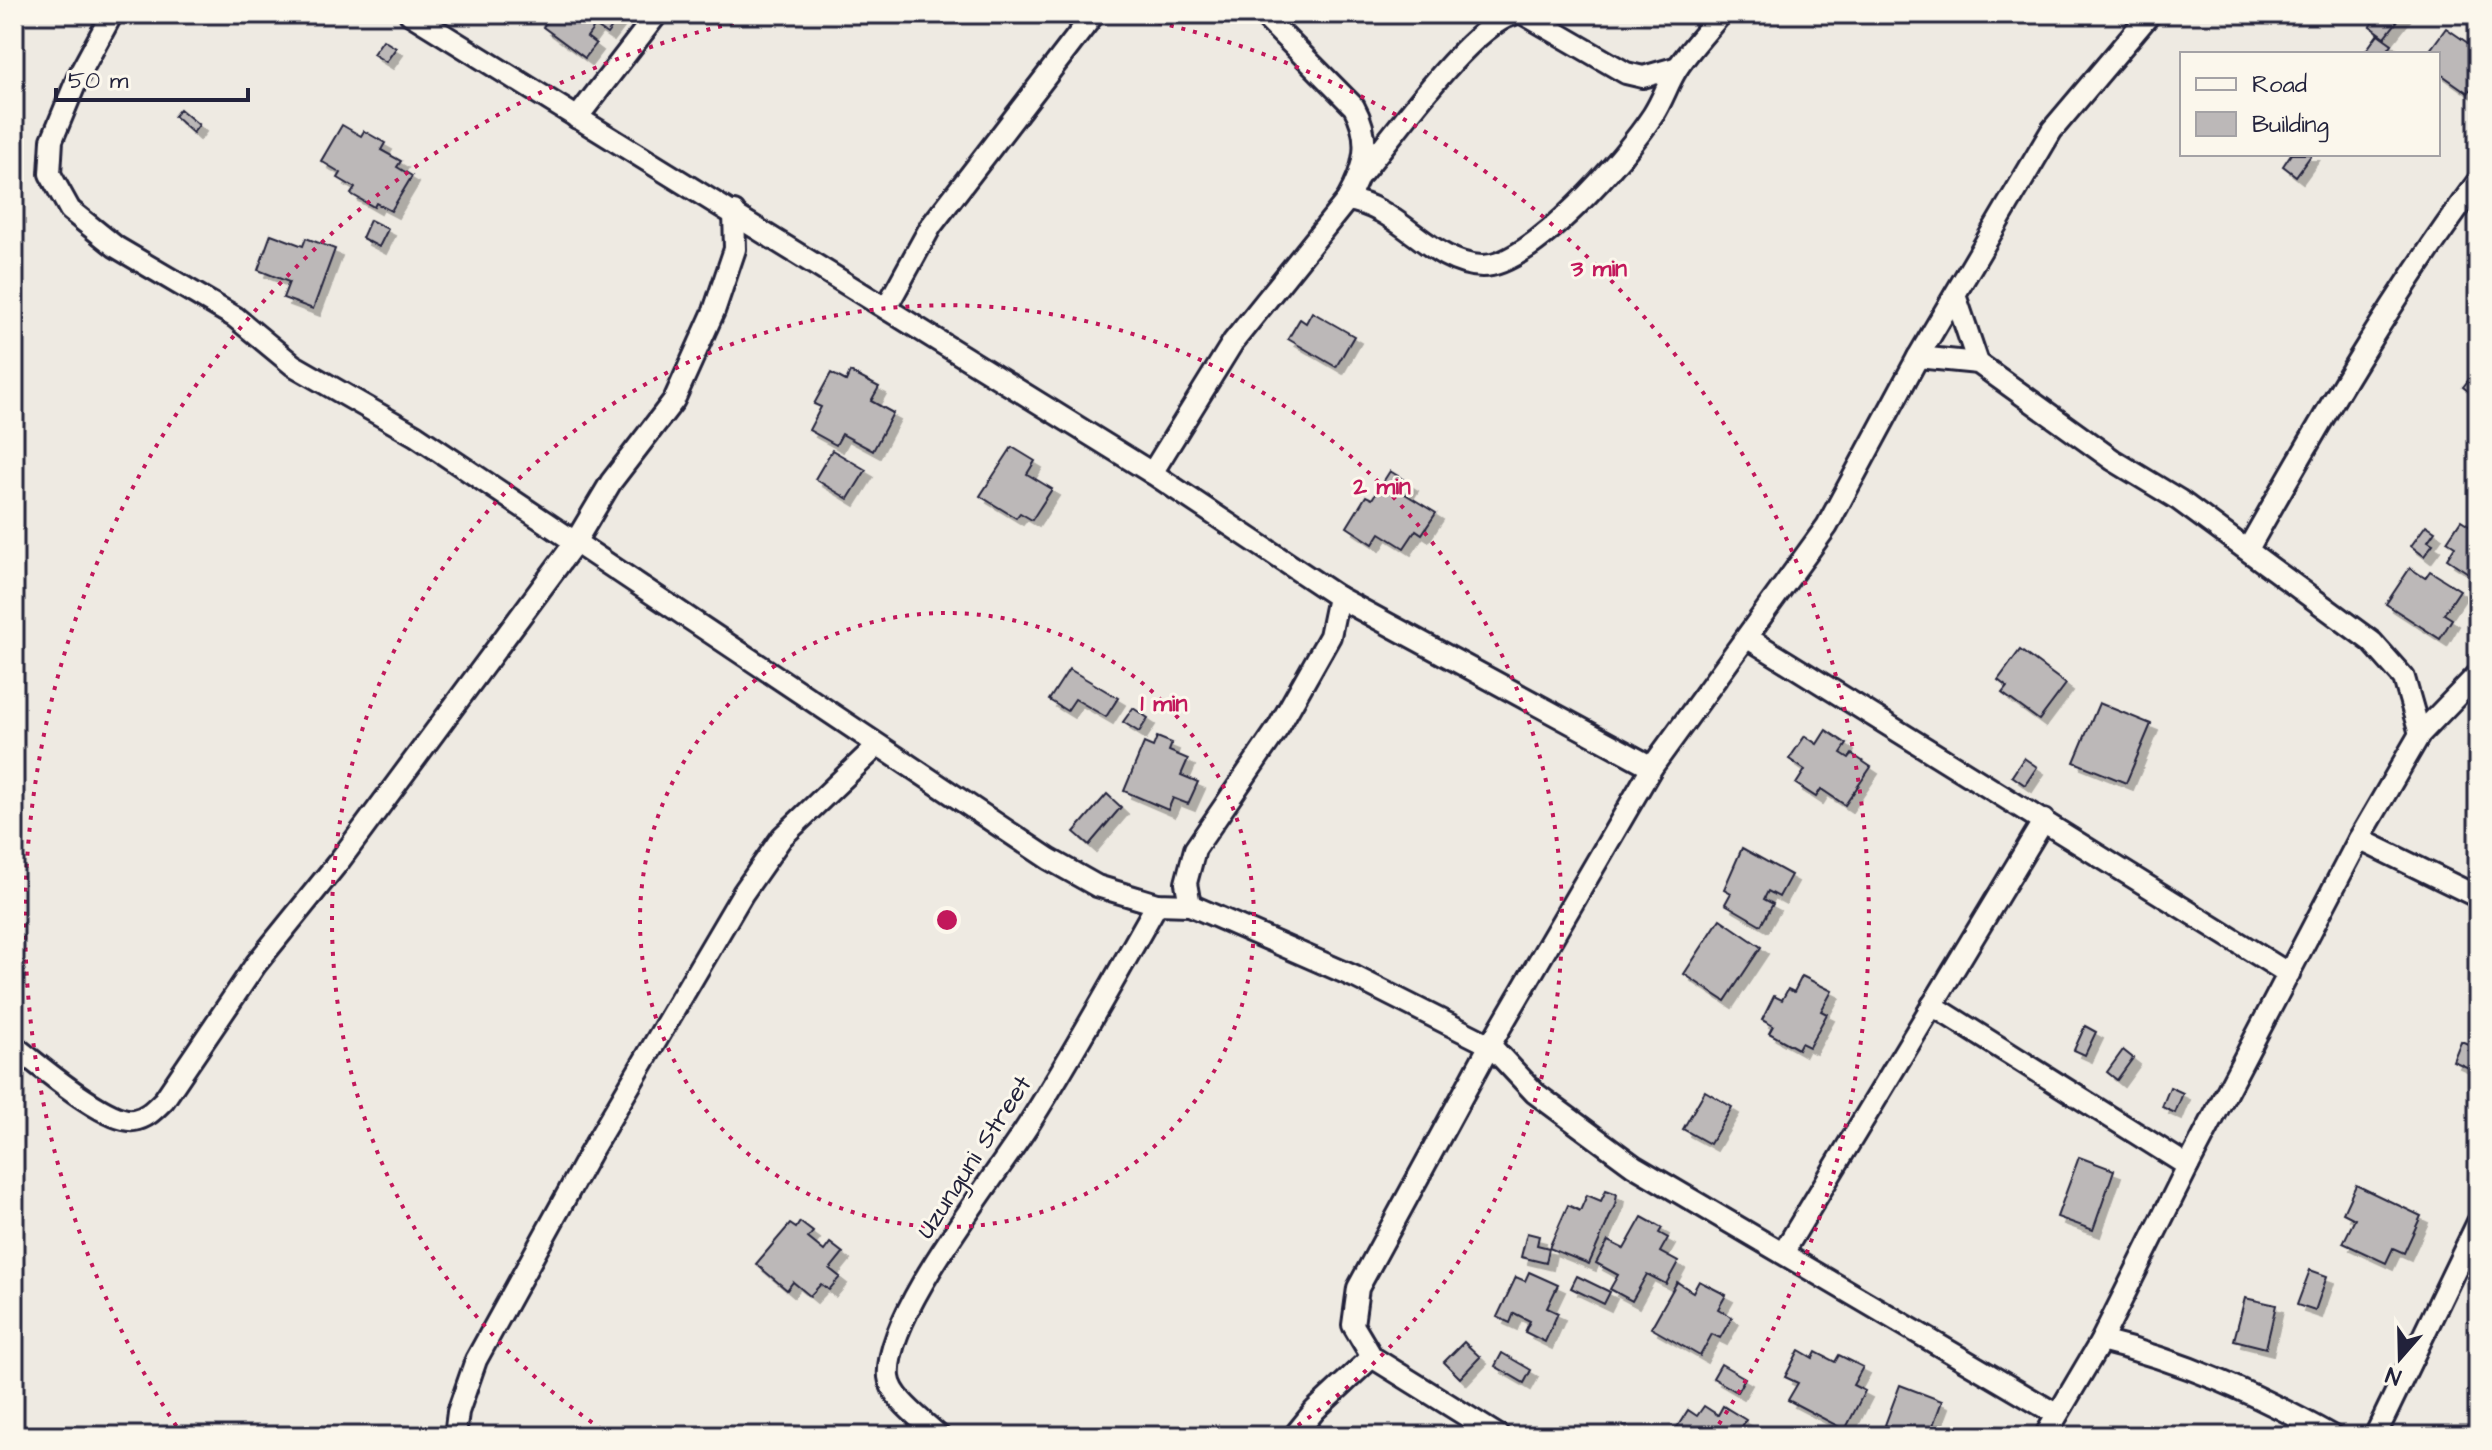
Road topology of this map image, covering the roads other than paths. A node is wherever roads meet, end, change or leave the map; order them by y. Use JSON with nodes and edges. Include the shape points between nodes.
{"nodes":[{"id":1,"x":112,"y":14,"type":"edge"},
{"id":2,"x":410,"y":14,"type":"edge"},
{"id":3,"x":657,"y":14,"type":"edge"},
{"id":4,"x":1094,"y":14,"type":"edge"},
{"id":5,"x":1262,"y":14,"type":"edge"},
{"id":6,"x":1514,"y":14,"type":"edge"},
{"id":7,"x":1524,"y":14,"type":"edge"},
{"id":8,"x":1721,"y":14,"type":"edge"},
{"id":9,"x":2150,"y":14,"type":"edge"},
{"id":10,"x":1678,"y":67,"type":"junction"},
{"id":11,"x":577,"y":118,"type":"junction"},
{"id":12,"x":1362,"y":173,"type":"junction"},
{"id":13,"x":2478,"y":181,"type":"edge"},
{"id":14,"x":1347,"y":200,"type":"junction"},
{"id":15,"x":734,"y":212,"type":"junction"},
{"id":16,"x":1955,"y":295,"type":"junction"},
{"id":17,"x":886,"y":308,"type":"junction"},
{"id":18,"x":1918,"y":357,"type":"junction"},
{"id":19,"x":1978,"y":363,"type":"junction"},
{"id":20,"x":1152,"y":473,"type":"junction"},
{"id":21,"x":574,"y":544,"type":"junction"},
{"id":22,"x":2248,"y":549,"type":"junction"},
{"id":23,"x":1338,"y":597,"type":"junction"},
{"id":24,"x":1748,"y":638,"type":"junction"},
{"id":25,"x":2478,"y":674,"type":"edge"},
{"id":26,"x":2420,"y":734,"type":"junction"},
{"id":27,"x":877,"y":746,"type":"junction"},
{"id":28,"x":1652,"y":767,"type":"junction"},
{"id":29,"x":2044,"y":820,"type":"junction"},
{"id":30,"x":2359,"y":839,"type":"junction"},
{"id":31,"x":2478,"y":897,"type":"edge"},
{"id":32,"x":1157,"y":904,"type":"junction"},
{"id":33,"x":1190,"y":905,"type":"junction"},
{"id":34,"x":2289,"y":974,"type":"junction"},
{"id":35,"x":1932,"y":1005,"type":"junction"},
{"id":36,"x":1490,"y":1045,"type":"junction"},
{"id":37,"x":14,"y":1046,"type":"edge"},
{"id":38,"x":2188,"y":1166,"type":"junction"},
{"id":39,"x":2478,"y":1222,"type":"edge"},
{"id":40,"x":1783,"y":1253,"type":"junction"},
{"id":41,"x":2101,"y":1341,"type":"junction"},
{"id":42,"x":1372,"y":1357,"type":"junction"},
{"id":43,"x":2056,"y":1414,"type":"junction"},
{"id":44,"x":455,"y":1436,"type":"edge"},
{"id":45,"x":939,"y":1436,"type":"edge"},
{"id":46,"x":1294,"y":1436,"type":"edge"},
{"id":47,"x":1499,"y":1436,"type":"edge"},
{"id":48,"x":2045,"y":1436,"type":"edge"},
{"id":49,"x":2332,"y":1436,"type":"edge"},
{"id":50,"x":2375,"y":1436,"type":"edge"}],
"edges":[{"from":1,"to":21,"type":"street","via":[[52,140],[50,174],[70,210],[116,247],[235,317],[293,365],[415,435]]},
{"from":2,"to":11,"type":"street"},
{"from":3,"to":11,"type":"street"},
{"from":4,"to":17,"type":"street","via":[[931,226]]},
{"from":5,"to":12,"type":"street","via":[[1354,107],[1366,142]]},
{"from":6,"to":12,"type":"street","via":[[1499,18],[1453,63]]},
{"from":7,"to":10,"type":"street","via":[[1626,73],[1643,77]]},
{"from":8,"to":10,"type":"street"},
{"from":9,"to":16,"type":"street","via":[[2052,130]]},
{"from":10,"to":14,"type":"street","via":[[1653,115],[1574,208],[1543,238],[1502,263],[1462,262],[1375,205]]},
{"from":11,"to":15,"type":"street"},
{"from":12,"to":14,"type":"street"},
{"from":13,"to":22,"type":"street","via":[[2426,250]]},
{"from":14,"to":20,"type":"street","via":[[1233,342]]},
{"from":15,"to":17,"type":"street"},
{"from":15,"to":21,"type":"street","via":[[735,249],[674,400],[611,482]]},
{"from":16,"to":18,"type":"street"},
{"from":16,"to":19,"type":"street"},
{"from":17,"to":20,"type":"street"},
{"from":18,"to":19,"type":"street"},
{"from":18,"to":24,"type":"street","via":[[1827,526]]},
{"from":19,"to":22,"type":"street"},
{"from":20,"to":23,"type":"street"},
{"from":21,"to":27,"type":"street","via":[[724,639]]},
{"from":21,"to":37,"type":"street","via":[[340,860],[256,964],[149,1115],[131,1121],[105,1112]]},
{"from":22,"to":26,"type":"street","via":[[2372,642],[2404,678]]},
{"from":23,"to":28,"type":"street"},
{"from":23,"to":33,"type":"street","via":[[1330,636],[1278,728],[1195,849],[1186,883]]},
{"from":24,"to":28,"type":"street"},
{"from":24,"to":29,"type":"street"},
{"from":25,"to":26,"type":"street"},
{"from":26,"to":30,"type":"street"},
{"from":27,"to":32,"type":"street","via":[[1049,859],[1097,886]]},
{"from":27,"to":44,"type":"street","via":[[782,837],[743,893],[476,1360]]},
{"from":28,"to":36,"type":"street"},
{"from":29,"to":34,"type":"street"},
{"from":29,"to":35,"type":"street"},
{"from":30,"to":31,"type":"street"},
{"from":30,"to":34,"type":"street"},
{"from":32,"to":33,"type":"street"},
{"from":32,"to":45,"type":"street","name":"Uzunguni Street","via":[[1030,1123],[973,1201],[893,1347],[889,1378],[899,1396]]},
{"from":33,"to":36,"type":"street","via":[[1355,977]]},
{"from":34,"to":38,"type":"street"},
{"from":35,"to":38,"type":"street"},
{"from":35,"to":40,"type":"street"},
{"from":36,"to":40,"type":"street","via":[[1535,1093],[1634,1166]]},
{"from":36,"to":42,"type":"street","via":[[1358,1288],[1353,1325]]},
{"from":38,"to":41,"type":"street"},
{"from":39,"to":50,"type":"street"},
{"from":40,"to":43,"type":"street"},
{"from":41,"to":43,"type":"street"},
{"from":41,"to":49,"type":"street","via":[[2211,1375]]},
{"from":42,"to":46,"type":"street"},
{"from":42,"to":47,"type":"street"},
{"from":43,"to":48,"type":"street"}]}
